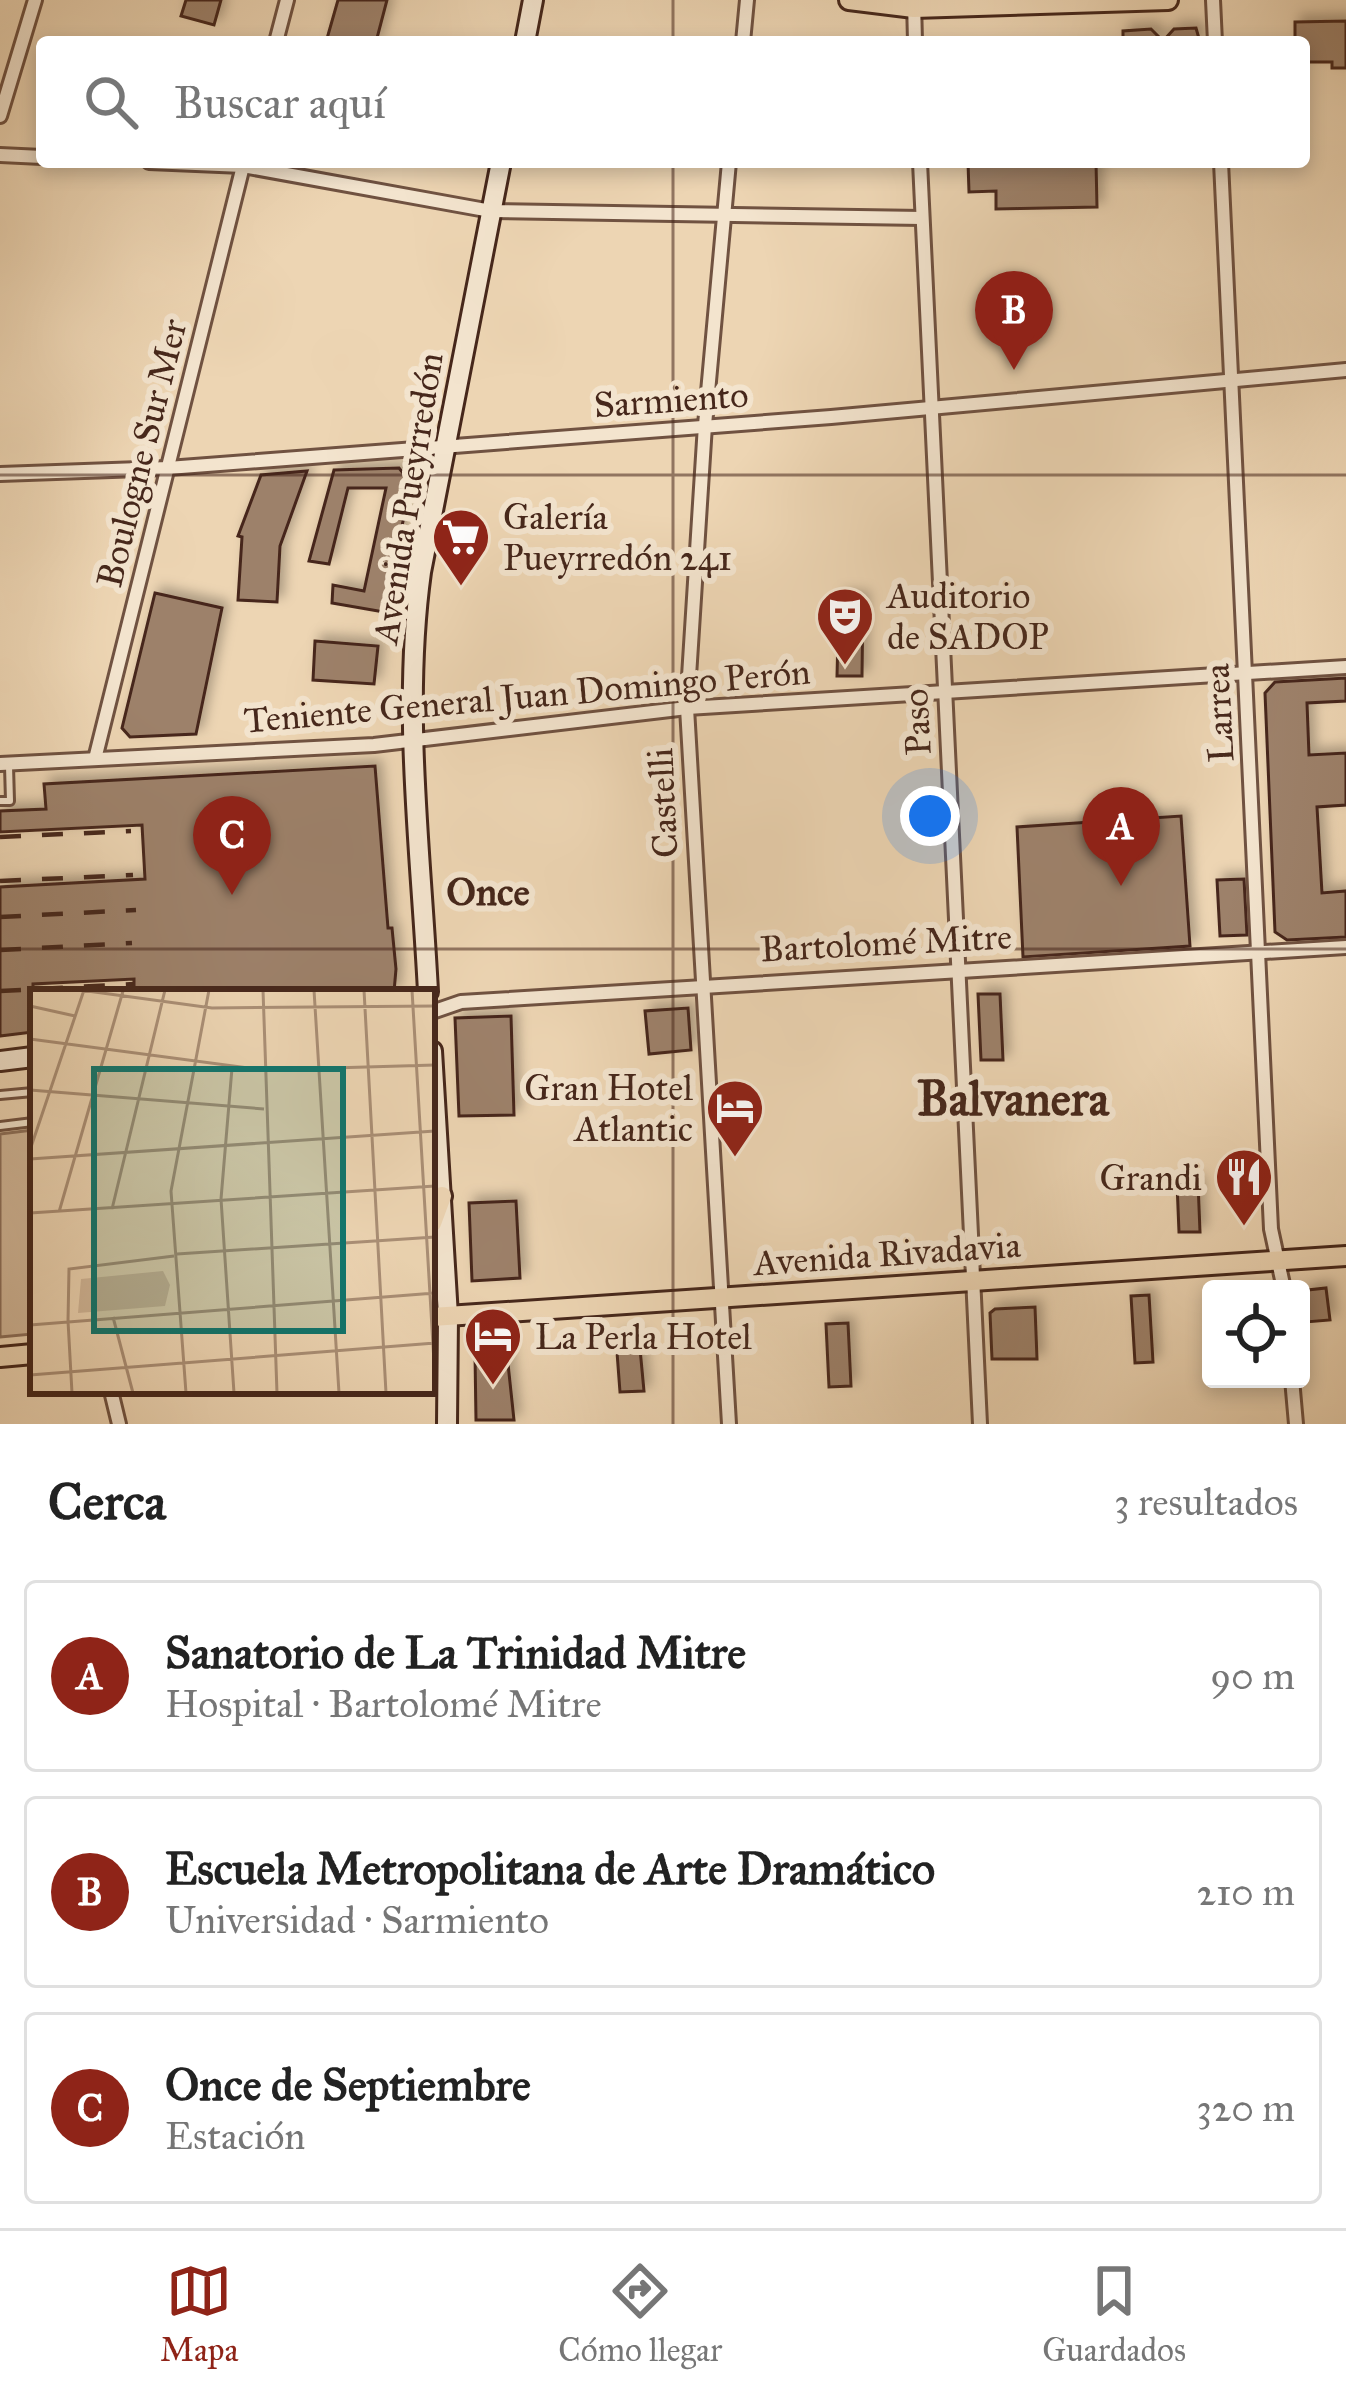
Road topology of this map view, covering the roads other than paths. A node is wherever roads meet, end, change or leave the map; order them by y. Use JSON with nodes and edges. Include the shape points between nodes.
{"nodes":[{"id":1,"x":35,"y":0,"type":"edge"},
{"id":2,"x":286,"y":0,"type":"edge"},
{"id":3,"x":533,"y":0,"type":"edge"},
{"id":4,"x":748,"y":0,"type":"edge"},
{"id":5,"x":849,"y":0,"type":"edge"},
{"id":6,"x":1168,"y":0,"type":"edge"},
{"id":7,"x":1213,"y":0,"type":"edge"},
{"id":8,"x":914,"y":4,"type":"edge"},
{"id":9,"x":277,"y":36,"type":"edge"},
{"id":10,"x":526,"y":36,"type":"edge"},
{"id":11,"x":744,"y":36,"type":"edge"},
{"id":12,"x":915,"y":36,"type":"edge"},
{"id":13,"x":1215,"y":36,"type":"edge"},
{"id":14,"x":0,"y":116,"type":"edge"},
{"id":15,"x":0,"y":155,"type":"edge"},
{"id":16,"x":36,"y":157,"type":"edge"},
{"id":17,"x":243,"y":168,"type":"edge"},
{"id":18,"x":265,"y":168,"type":"edge"},
{"id":19,"x":500,"y":168,"type":"edge"},
{"id":20,"x":729,"y":168,"type":"edge"},
{"id":21,"x":920,"y":168,"type":"edge"},
{"id":22,"x":1221,"y":168,"type":"edge"},
{"id":23,"x":491,"y":211,"type":"junction"},
{"id":24,"x":724,"y":214,"type":"junction"},
{"id":25,"x":922,"y":218,"type":"junction"},
{"id":26,"x":1346,"y":370,"type":"edge"},
{"id":27,"x":1231,"y":378,"type":"junction"},
{"id":28,"x":931,"y":408,"type":"junction"},
{"id":29,"x":705,"y":425,"type":"junction"},
{"id":30,"x":448,"y":446,"type":"junction"},
{"id":31,"x":168,"y":468,"type":"junction"},
{"id":32,"x":0,"y":475,"type":"edge"},
{"id":33,"x":1346,"y":667,"type":"edge"},
{"id":34,"x":1245,"y":670,"type":"junction"},
{"id":35,"x":944,"y":689,"type":"junction"},
{"id":36,"x":687,"y":707,"type":"junction"},
{"id":37,"x":413,"y":739,"type":"junction"},
{"id":38,"x":95,"y":759,"type":"junction"},
{"id":39,"x":4,"y":764,"type":"edge"},
{"id":40,"x":0,"y":801,"type":"edge"},
{"id":41,"x":1346,"y":947,"type":"edge"},
{"id":42,"x":1260,"y":952,"type":"junction"},
{"id":43,"x":959,"y":971,"type":"junction"},
{"id":44,"x":702,"y":986,"type":"junction"},
{"id":45,"x":428,"y":989,"type":"edge"},
{"id":46,"x":435,"y":1011,"type":"edge"},
{"id":47,"x":30,"y":1058,"type":"edge"},
{"id":48,"x":0,"y":1061,"type":"edge"},
{"id":49,"x":30,"y":1092,"type":"edge"},
{"id":50,"x":0,"y":1095,"type":"edge"},
{"id":51,"x":30,"y":1122,"type":"edge"},
{"id":52,"x":0,"y":1126,"type":"edge"},
{"id":53,"x":436,"y":1146,"type":"edge"},
{"id":54,"x":442,"y":1196,"type":"junction"},
{"id":55,"x":435,"y":1215,"type":"edge"},
{"id":56,"x":1346,"y":1256,"type":"edge"},
{"id":57,"x":1279,"y":1260,"type":"junction"},
{"id":58,"x":975,"y":1280,"type":"junction"},
{"id":59,"x":1282,"y":1280,"type":"edge"},
{"id":60,"x":721,"y":1298,"type":"junction"},
{"id":61,"x":440,"y":1317,"type":"edge"},
{"id":62,"x":30,"y":1354,"type":"edge"},
{"id":63,"x":0,"y":1357,"type":"edge"},
{"id":64,"x":1293,"y":1388,"type":"edge"},
{"id":65,"x":112,"y":1394,"type":"edge"},
{"id":66,"x":119,"y":1424,"type":"edge"},
{"id":67,"x":447,"y":1424,"type":"edge"},
{"id":68,"x":729,"y":1424,"type":"edge"},
{"id":69,"x":980,"y":1424,"type":"edge"},
{"id":70,"x":1296,"y":1424,"type":"edge"}],
"edges":[{"from":1,"to":14,"type":"street"},
{"from":2,"to":9,"type":"street"},
{"from":3,"to":10,"type":"main road"},
{"from":4,"to":11,"type":"street"},
{"from":5,"to":8,"type":"main road"},
{"from":6,"to":8,"type":"main road"},
{"from":7,"to":13,"type":"street"},
{"from":8,"to":12,"type":"street"},
{"from":15,"to":16,"type":"street"},
{"from":17,"to":31,"type":"street","name":"Boulogne Sur Mer"},
{"from":18,"to":23,"type":"street"},
{"from":19,"to":23,"type":"main road","name":"Avenida Pueyrredón"},
{"from":20,"to":24,"type":"street","name":"Castelli"},
{"from":21,"to":25,"type":"street","name":"Paso"},
{"from":22,"to":27,"type":"street","name":"Larrea"},
{"from":23,"to":24,"type":"street"},
{"from":23,"to":30,"type":"main road","name":"Avenida Pueyrredón"},
{"from":24,"to":25,"type":"street"},
{"from":24,"to":29,"type":"street","name":"Castelli"},
{"from":25,"to":28,"type":"street","name":"Paso"},
{"from":26,"to":27,"type":"street","name":"Sarmiento"},
{"from":27,"to":28,"type":"street","name":"Sarmiento"},
{"from":27,"to":34,"type":"street","name":"Larrea"},
{"from":28,"to":29,"type":"street","name":"Sarmiento"},
{"from":28,"to":35,"type":"street","name":"Paso"},
{"from":29,"to":30,"type":"street","name":"Sarmiento"},
{"from":29,"to":36,"type":"street","name":"Castelli"},
{"from":30,"to":31,"type":"street","name":"Sarmiento"},
{"from":30,"to":37,"type":"main road","name":"Avenida Pueyrredón","via":[[420,584]]},
{"from":31,"to":32,"type":"street","name":"Sarmiento"},
{"from":31,"to":38,"type":"street","name":"Boulogne Sur Mer"},
{"from":33,"to":34,"type":"street","name":"Teniente General Juan Domingo Perón"},
{"from":34,"to":35,"type":"street","name":"Teniente General Juan Domingo Perón"},
{"from":34,"to":42,"type":"street","name":"Larrea"},
{"from":35,"to":36,"type":"street","name":"Teniente General Juan Domingo Perón"},
{"from":35,"to":43,"type":"street","name":"Paso"},
{"from":36,"to":37,"type":"street","name":"Teniente General Juan Domingo Perón"},
{"from":36,"to":44,"type":"street","name":"Castelli"},
{"from":37,"to":38,"type":"street","name":"Teniente General Juan Domingo Perón"},
{"from":37,"to":45,"type":"main road","name":"Avenida Pueyrredón"},
{"from":38,"to":39,"type":"street","name":"Teniente General Juan Domingo Perón"},
{"from":39,"to":40,"type":"lane","via":[[10,801]]},
{"from":41,"to":42,"type":"street","name":"Bartolomé Mitre"},
{"from":42,"to":43,"type":"street","name":"Bartolomé Mitre"},
{"from":42,"to":57,"type":"street","name":"Larrea","via":[[1271,1229]]},
{"from":43,"to":44,"type":"street","name":"Bartolomé Mitre"},
{"from":43,"to":58,"type":"street","name":"Paso"},
{"from":44,"to":46,"type":"street","name":"Bartolomé Mitre","via":[[461,1002]]},
{"from":44,"to":60,"type":"street","name":"Castelli"},
{"from":47,"to":48,"type":"main road"},
{"from":49,"to":50,"type":"lane"},
{"from":51,"to":52,"type":"lane"},
{"from":53,"to":54,"type":"main road"},
{"from":54,"to":55,"type":"main road"},
{"from":54,"to":61,"type":"main road"},
{"from":56,"to":57,"type":"main road","name":"Avenida Rivadavia"},
{"from":57,"to":58,"type":"main road","name":"Avenida Rivadavia"},
{"from":57,"to":59,"type":"street","name":"Larrea"},
{"from":58,"to":60,"type":"main road","name":"Avenida Rivadavia"},
{"from":58,"to":69,"type":"street","name":"Paso"},
{"from":60,"to":61,"type":"main road","name":"Avenida Rivadavia"},
{"from":60,"to":68,"type":"street","name":"Castelli"},
{"from":61,"to":67,"type":"main road"},
{"from":62,"to":63,"type":"main road"},
{"from":64,"to":70,"type":"street"},
{"from":65,"to":66,"type":"street"}]}
